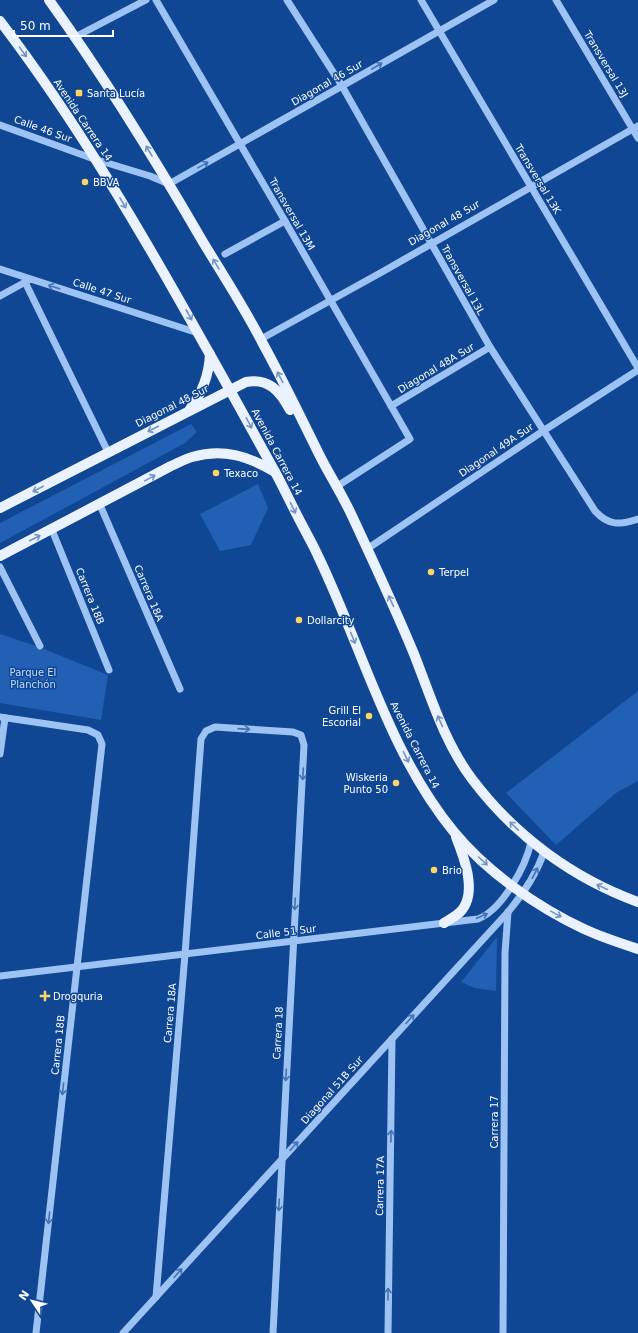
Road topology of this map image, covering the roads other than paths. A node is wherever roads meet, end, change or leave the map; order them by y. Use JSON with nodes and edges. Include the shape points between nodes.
{"nodes":[{"id":1,"x":49,"y":0,"type":"edge"},
{"id":2,"x":146,"y":0,"type":"edge"},
{"id":3,"x":156,"y":0,"type":"edge"},
{"id":4,"x":287,"y":0,"type":"edge"},
{"id":5,"x":421,"y":0,"type":"edge"},
{"id":6,"x":494,"y":0,"type":"edge"},
{"id":7,"x":556,"y":0,"type":"edge"},
{"id":8,"x":0,"y":21,"type":"edge"},
{"id":9,"x":439,"y":31,"type":"junction"},
{"id":10,"x":75,"y":37,"type":"junction"},
{"id":11,"x":342,"y":86,"type":"junction"},
{"id":12,"x":0,"y":125,"type":"edge"},
{"id":13,"x":635,"y":127,"type":"edge"},
{"id":14,"x":638,"y":138,"type":"edge"},
{"id":15,"x":240,"y":144,"type":"junction"},
{"id":16,"x":94,"y":159,"type":"junction"},
{"id":17,"x":169,"y":184,"type":"junction"},
{"id":18,"x":531,"y":187,"type":"junction"},
{"id":19,"x":285,"y":221,"type":"junction"},
{"id":20,"x":432,"y":244,"type":"junction"},
{"id":21,"x":225,"y":254,"type":"dead end"},
{"id":22,"x":0,"y":269,"type":"edge"},
{"id":23,"x":28,"y":281,"type":"junction"},
{"id":24,"x":0,"y":296,"type":"edge"},
{"id":25,"x":331,"y":301,"type":"junction"},
{"id":26,"x":198,"y":333,"type":"junction"},
{"id":27,"x":261,"y":340,"type":"junction"},
{"id":28,"x":490,"y":347,"type":"junction"},
{"id":29,"x":210,"y":354,"type":"junction"},
{"id":30,"x":638,"y":369,"type":"edge"},
{"id":31,"x":230,"y":389,"type":"junction"},
{"id":32,"x":391,"y":406,"type":"junction"},
{"id":33,"x":188,"y":411,"type":"junction"},
{"id":34,"x":543,"y":431,"type":"junction"},
{"id":35,"x":108,"y":452,"type":"junction"},
{"id":36,"x":276,"y":473,"type":"junction"},
{"id":37,"x":336,"y":487,"type":"junction"},
{"id":38,"x":100,"y":504,"type":"junction"},
{"id":39,"x":0,"y":508,"type":"edge"},
{"id":40,"x":638,"y":520,"type":"edge"},
{"id":41,"x":52,"y":530,"type":"junction"},
{"id":42,"x":367,"y":549,"type":"junction"},
{"id":43,"x":0,"y":556,"type":"edge"},
{"id":44,"x":0,"y":567,"type":"edge"},
{"id":45,"x":40,"y":646,"type":"dead end"},
{"id":46,"x":109,"y":670,"type":"dead end"},
{"id":47,"x":180,"y":689,"type":"dead end"},
{"id":48,"x":3,"y":717,"type":"edge"},
{"id":49,"x":301,"y":735,"type":"joint"},
{"id":50,"x":0,"y":754,"type":"edge"},
{"id":51,"x":455,"y":833,"type":"junction"},
{"id":52,"x":531,"y":842,"type":"junction"},
{"id":53,"x":544,"y":852,"type":"junction"},
{"id":54,"x":512,"y":885,"type":"junction"},
{"id":55,"x":523,"y":893,"type":"junction"},
{"id":56,"x":638,"y":902,"type":"edge"},
{"id":57,"x":508,"y":912,"type":"junction"},
{"id":58,"x":444,"y":923,"type":"junction"},
{"id":59,"x":293,"y":941,"type":"junction"},
{"id":60,"x":638,"y":949,"type":"edge"},
{"id":61,"x":185,"y":954,"type":"junction"},
{"id":62,"x":77,"y":967,"type":"junction"},
{"id":63,"x":0,"y":976,"type":"edge"},
{"id":64,"x":392,"y":1039,"type":"junction"},
{"id":65,"x":281,"y":1160,"type":"junction"},
{"id":66,"x":156,"y":1296,"type":"junction"},
{"id":67,"x":36,"y":1333,"type":"edge"},
{"id":68,"x":123,"y":1333,"type":"edge"},
{"id":69,"x":273,"y":1333,"type":"edge"},
{"id":70,"x":388,"y":1333,"type":"edge"},
{"id":71,"x":503,"y":1333,"type":"edge"}],
"edges":[{"from":1,"to":10,"type":"main road"},
{"from":2,"to":10,"type":"street"},
{"from":3,"to":15,"type":"street","name":"Transversal 13M"},
{"from":4,"to":11,"type":"street","name":"Transversal 13L"},
{"from":5,"to":9,"type":"street","name":"Transversal 13K"},
{"from":6,"to":9,"type":"street","name":"Diagonal 46 Sur"},
{"from":7,"to":13,"type":"street","name":"Transversal 13J"},
{"from":8,"to":16,"type":"main road","name":"Avenida Carrera 14","one_way":true},
{"from":11,"to":9,"type":"street","name":"Diagonal 46 Sur","one_way":true},
{"from":9,"to":18,"type":"street","name":"Transversal 13K"},
{"from":17,"to":10,"type":"main road","one_way":true},
{"from":11,"to":15,"type":"street","name":"Diagonal 46 Sur"},
{"from":11,"to":20,"type":"street","name":"Transversal 13L"},
{"from":12,"to":16,"type":"street","name":"Calle 46 Sur"},
{"from":13,"to":14,"type":"street","name":"Transversal 13J"},
{"from":13,"to":18,"type":"street","name":"Diagonal 48 Sur"},
{"from":17,"to":15,"type":"street","name":"Diagonal 46 Sur","one_way":true},
{"from":15,"to":19,"type":"street","name":"Transversal 13M"},
{"from":16,"to":17,"type":"street","name":"Calle 46 Sur"},
{"from":16,"to":26,"type":"main road","name":"Avenida Carrera 14","one_way":true,"via":[[119,196]]},
{"from":27,"to":17,"type":"main road","one_way":true},
{"from":18,"to":20,"type":"street","name":"Diagonal 48 Sur"},
{"from":18,"to":30,"type":"street","name":"Transversal 13K"},
{"from":19,"to":21,"type":"street"},
{"from":19,"to":25,"type":"street","name":"Transversal 13M"},
{"from":20,"to":25,"type":"street","name":"Diagonal 48 Sur"},
{"from":20,"to":28,"type":"street","name":"Transversal 13L"},
{"from":22,"to":23,"type":"street","name":"Calle 47 Sur"},
{"from":23,"to":24,"type":"street"},
{"from":26,"to":23,"type":"street","name":"Calle 47 Sur","one_way":true},
{"from":23,"to":35,"type":"street"},
{"from":25,"to":27,"type":"street","name":"Diagonal 48 Sur"},
{"from":25,"to":32,"type":"street","name":"Transversal 13M"},
{"from":26,"to":29,"type":"main road","name":"Avenida Carrera 14"},
{"from":37,"to":27,"type":"main road","one_way":true},
{"from":28,"to":32,"type":"street","name":"Diagonal 48A Sur"},
{"from":28,"to":34,"type":"street","name":"Transversal 13L"},
{"from":29,"to":31,"type":"main road","name":"Avenida Carrera 14"},
{"from":29,"to":33,"type":"main road","via":[[203,389]]},
{"from":30,"to":34,"type":"street","name":"Diagonal 49A Sur"},
{"from":31,"to":33,"type":"main road","name":"Diagonal 48 Sur"},
{"from":31,"to":36,"type":"main road","name":"Avenida Carrera 14","one_way":true},
{"from":31,"to":37,"type":"main road","name":"Diagonal 48 Sur","via":[[253,380],[266,383],[279,393]]},
{"from":32,"to":37,"type":"street","name":"Transversal 13M","via":[[410,439]]},
{"from":33,"to":35,"type":"main road","name":"Diagonal 48 Sur","one_way":true},
{"from":34,"to":40,"type":"street","name":"Transversal 13L","via":[[601,518],[614,523]]},
{"from":34,"to":42,"type":"street","name":"Diagonal 49A Sur"},
{"from":35,"to":39,"type":"main road","name":"Diagonal 48 Sur","one_way":true},
{"from":38,"to":36,"type":"main road","one_way":true,"via":[[172,466],[204,454],[234,454],[249,458]]},
{"from":36,"to":51,"type":"main road","name":"Avenida Carrera 14","one_way":true,"via":[[330,582],[395,736],[425,792]]},
{"from":37,"to":42,"type":"main road"},
{"from":38,"to":41,"type":"main road"},
{"from":38,"to":47,"type":"street","name":"Carrera 18A"},
{"from":43,"to":41,"type":"main road","one_way":true},
{"from":41,"to":46,"type":"street","name":"Carrera 18B"},
{"from":52,"to":42,"type":"main road","one_way":true,"via":[[482,792],[452,748],[394,607]]},
{"from":44,"to":45,"type":"street"},
{"from":48,"to":50,"type":"street"},
{"from":48,"to":62,"type":"street","name":"Carrera 18B","via":[[88,730],[98,735],[102,744]]},
{"from":49,"to":59,"type":"street","name":"Carrera 18","one_way":true,"via":[[304,745]]},
{"from":61,"to":49,"type":"street","name":"Carrera 18A","one_way":true,"via":[[202,739],[206,731],[215,727],[293,732]]},
{"from":51,"to":54,"type":"main road","name":"Avenida Carrera 14","one_way":true,"via":[[484,863]]},
{"from":51,"to":58,"type":"main road","via":[[468,873],[469,888],[464,907],[458,915]]},
{"from":52,"to":53,"type":"main road"},
{"from":52,"to":54,"type":"street","name":"Calle 51 Sur","via":[[528,856]]},
{"from":55,"to":53,"type":"street","name":"Diagonal 51B Sur","one_way":true,"via":[[540,865]]},
{"from":56,"to":53,"type":"main road","one_way":true,"via":[[587,879]]},
{"from":54,"to":55,"type":"main road","name":"Avenida Carrera 14"},
{"from":58,"to":54,"type":"street","name":"Calle 51 Sur","one_way":true,"via":[[486,916]]},
{"from":55,"to":57,"type":"street","name":"Diagonal 51B Sur"},
{"from":55,"to":60,"type":"main road","name":"Avenida Carrera 14","one_way":true,"via":[[584,929]]},
{"from":64,"to":57,"type":"street","name":"Diagonal 51B Sur","one_way":true},
{"from":57,"to":71,"type":"street","name":"Carrera 17","via":[[505,960]]},
{"from":58,"to":59,"type":"street","name":"Calle 51 Sur"},
{"from":59,"to":61,"type":"street","name":"Calle 51 Sur"},
{"from":59,"to":65,"type":"street","name":"Carrera 18","one_way":true},
{"from":61,"to":62,"type":"street","name":"Calle 51 Sur"},
{"from":61,"to":66,"type":"street","name":"Carrera 18A"},
{"from":62,"to":63,"type":"street","name":"Calle 51 Sur"},
{"from":62,"to":67,"type":"street","name":"Carrera 18B","one_way":true},
{"from":65,"to":64,"type":"street","name":"Diagonal 51B Sur","one_way":true},
{"from":70,"to":64,"type":"street","name":"Carrera 17A","one_way":true},
{"from":66,"to":65,"type":"street","name":"Diagonal 51B Sur","one_way":true},
{"from":65,"to":69,"type":"street","name":"Carrera 18","one_way":true},
{"from":66,"to":68,"type":"street","name":"Diagonal 51B Sur"}]}
